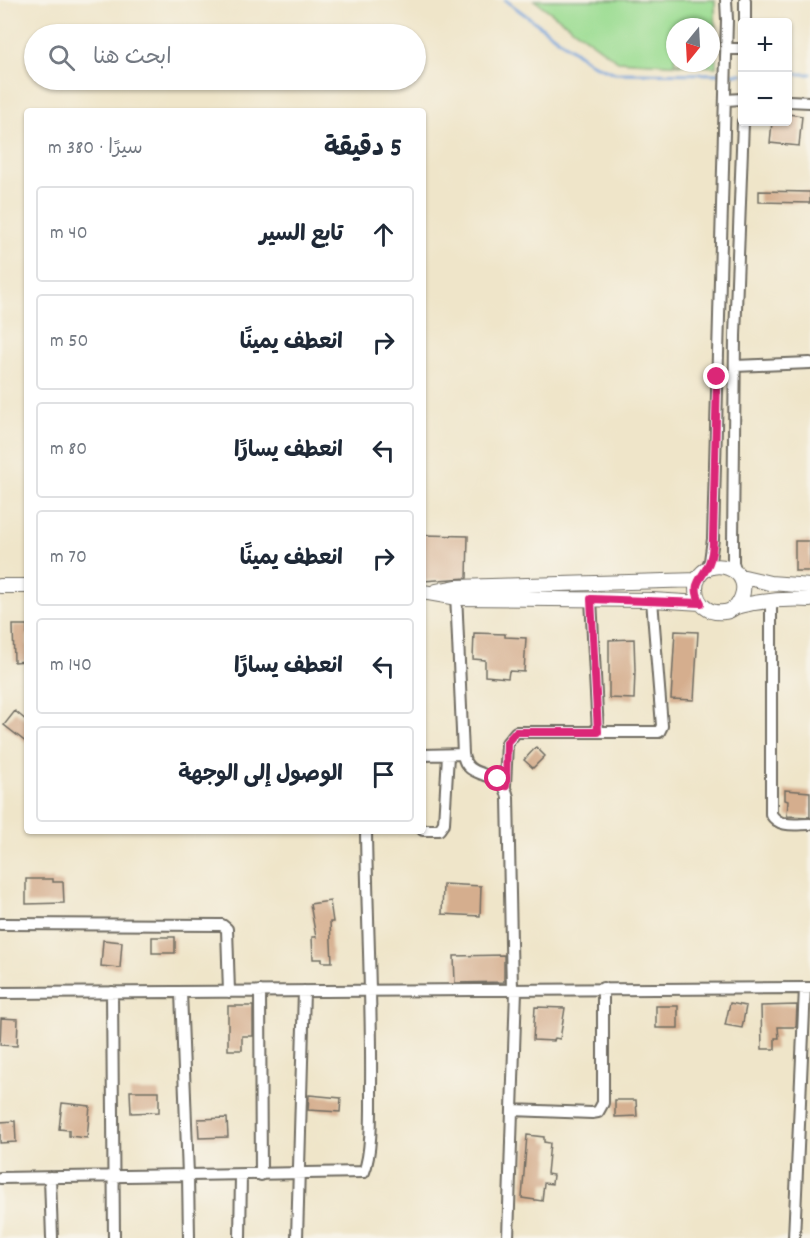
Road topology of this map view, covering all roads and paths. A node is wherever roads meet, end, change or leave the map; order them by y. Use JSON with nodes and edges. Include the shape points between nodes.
{"nodes":[{"id":1,"x":726,"y":0,"type":"edge"},
{"id":2,"x":745,"y":0,"type":"edge"},
{"id":3,"x":746,"y":18,"type":"edge"},
{"id":4,"x":738,"y":49,"type":"edge"},
{"id":5,"x":726,"y":50,"type":"junction"},
{"id":6,"x":738,"y":99,"type":"edge"},
{"id":7,"x":726,"y":100,"type":"junction"},
{"id":8,"x":792,"y":101,"type":"edge"},
{"id":9,"x":810,"y":102,"type":"edge"},
{"id":10,"x":743,"y":126,"type":"edge"},
{"id":11,"x":810,"y":363,"type":"edge"},
{"id":12,"x":735,"y":366,"type":"junction"},
{"id":13,"x":738,"y":574,"type":"junction"},
{"id":14,"x":701,"y":575,"type":"junction"},
{"id":15,"x":0,"y":586,"type":"edge"},
{"id":16,"x":24,"y":586,"type":"edge"},
{"id":17,"x":810,"y":586,"type":"edge"},
{"id":18,"x":426,"y":592,"type":"edge"},
{"id":19,"x":456,"y":592,"type":"junction"},
{"id":20,"x":591,"y":599,"type":"junction"},
{"id":21,"x":651,"y":600,"type":"junction"},
{"id":22,"x":810,"y":600,"type":"edge"},
{"id":23,"x":771,"y":601,"type":"junction"},
{"id":24,"x":701,"y":603,"type":"junction"},
{"id":25,"x":736,"y":607,"type":"junction"},
{"id":26,"x":598,"y":732,"type":"junction"},
{"id":27,"x":463,"y":754,"type":"junction"},
{"id":28,"x":426,"y":755,"type":"edge"},
{"id":29,"x":447,"y":755,"type":"junction"},
{"id":30,"x":506,"y":786,"type":"junction"},
{"id":31,"x":810,"y":824,"type":"edge"},
{"id":32,"x":426,"y":830,"type":"edge"},
{"id":33,"x":366,"y":834,"type":"edge"},
{"id":34,"x":0,"y":924,"type":"edge"},
{"id":35,"x":603,"y":988,"type":"junction"},
{"id":36,"x":807,"y":988,"type":"edge"},
{"id":37,"x":514,"y":990,"type":"junction"},
{"id":38,"x":260,"y":991,"type":"junction"},
{"id":39,"x":304,"y":991,"type":"junction"},
{"id":40,"x":369,"y":991,"type":"junction"},
{"id":41,"x":112,"y":992,"type":"junction"},
{"id":42,"x":181,"y":992,"type":"junction"},
{"id":43,"x":229,"y":992,"type":"junction"},
{"id":44,"x":0,"y":993,"type":"edge"},
{"id":45,"x":512,"y":1110,"type":"junction"},
{"id":46,"x":298,"y":1174,"type":"junction"},
{"id":47,"x":114,"y":1175,"type":"junction"},
{"id":48,"x":188,"y":1175,"type":"junction"},
{"id":49,"x":241,"y":1175,"type":"junction"},
{"id":50,"x":261,"y":1175,"type":"junction"},
{"id":51,"x":50,"y":1177,"type":"junction"},
{"id":52,"x":0,"y":1178,"type":"edge"},
{"id":53,"x":52,"y":1238,"type":"edge"},
{"id":54,"x":114,"y":1238,"type":"edge"},
{"id":55,"x":189,"y":1238,"type":"edge"},
{"id":56,"x":240,"y":1238,"type":"edge"},
{"id":57,"x":297,"y":1238,"type":"edge"},
{"id":58,"x":508,"y":1238,"type":"edge"},
{"id":59,"x":794,"y":1238,"type":"edge"}],
"edges":[{"from":1,"to":5,"type":"street"},
{"from":2,"to":3,"type":"street"},
{"from":4,"to":5,"type":"street"},
{"from":5,"to":7,"type":"street"},
{"from":6,"to":7,"type":"street"},
{"from":7,"to":14,"type":"street","via":[[713,539],[710,561]]},
{"from":8,"to":9,"type":"street"},
{"from":10,"to":12,"type":"street"},
{"from":11,"to":12,"type":"street"},
{"from":12,"to":13,"type":"street","via":[[733,552]]},
{"from":13,"to":14,"type":"main road","via":[[717,566]]},
{"from":13,"to":17,"type":"main road","via":[[770,583]]},
{"from":13,"to":25,"type":"main road","via":[[744,592]]},
{"from":14,"to":19,"type":"main road"},
{"from":14,"to":24,"type":"main road","via":[[697,596]]},
{"from":15,"to":16,"type":"main road"},
{"from":18,"to":19,"type":"main road"},
{"from":19,"to":20,"type":"main road"},
{"from":19,"to":27,"type":"street"},
{"from":20,"to":21,"type":"main road"},
{"from":20,"to":26,"type":"street"},
{"from":21,"to":24,"type":"main road"},
{"from":21,"to":26,"type":"street","via":[[662,726],[657,733]]},
{"from":22,"to":23,"type":"main road"},
{"from":23,"to":25,"type":"main road"},
{"from":23,"to":31,"type":"street","via":[[771,814],[785,824]]},
{"from":24,"to":25,"type":"main road","via":[[722,613]]},
{"from":26,"to":30,"type":"street","via":[[516,732],[507,742]]},
{"from":27,"to":29,"type":"street"},
{"from":27,"to":30,"type":"street","via":[[472,769]]},
{"from":28,"to":29,"type":"street"},
{"from":29,"to":32,"type":"street","via":[[444,824],[439,830]]},
{"from":30,"to":37,"type":"street"},
{"from":33,"to":40,"type":"street"},
{"from":34,"to":43,"type":"street","via":[[222,925],[227,929]]},
{"from":35,"to":36,"type":"street"},
{"from":35,"to":37,"type":"street"},
{"from":35,"to":45,"type":"street","via":[[600,1110]]},
{"from":36,"to":59,"type":"street"},
{"from":37,"to":40,"type":"street"},
{"from":37,"to":45,"type":"street"},
{"from":38,"to":39,"type":"street"},
{"from":38,"to":43,"type":"street"},
{"from":38,"to":50,"type":"street"},
{"from":39,"to":40,"type":"street"},
{"from":39,"to":46,"type":"street"},
{"from":40,"to":46,"type":"street","via":[[371,1109],[366,1167],[364,1172]]},
{"from":41,"to":42,"type":"street"},
{"from":41,"to":44,"type":"street"},
{"from":41,"to":47,"type":"street"},
{"from":42,"to":43,"type":"street"},
{"from":42,"to":48,"type":"street"},
{"from":45,"to":58,"type":"street"},
{"from":46,"to":50,"type":"street"},
{"from":46,"to":57,"type":"street"},
{"from":47,"to":48,"type":"street"},
{"from":47,"to":51,"type":"street"},
{"from":47,"to":54,"type":"street"},
{"from":48,"to":49,"type":"street"},
{"from":48,"to":55,"type":"street"},
{"from":49,"to":50,"type":"street"},
{"from":49,"to":56,"type":"street"},
{"from":51,"to":52,"type":"street"},
{"from":51,"to":53,"type":"street"}]}
